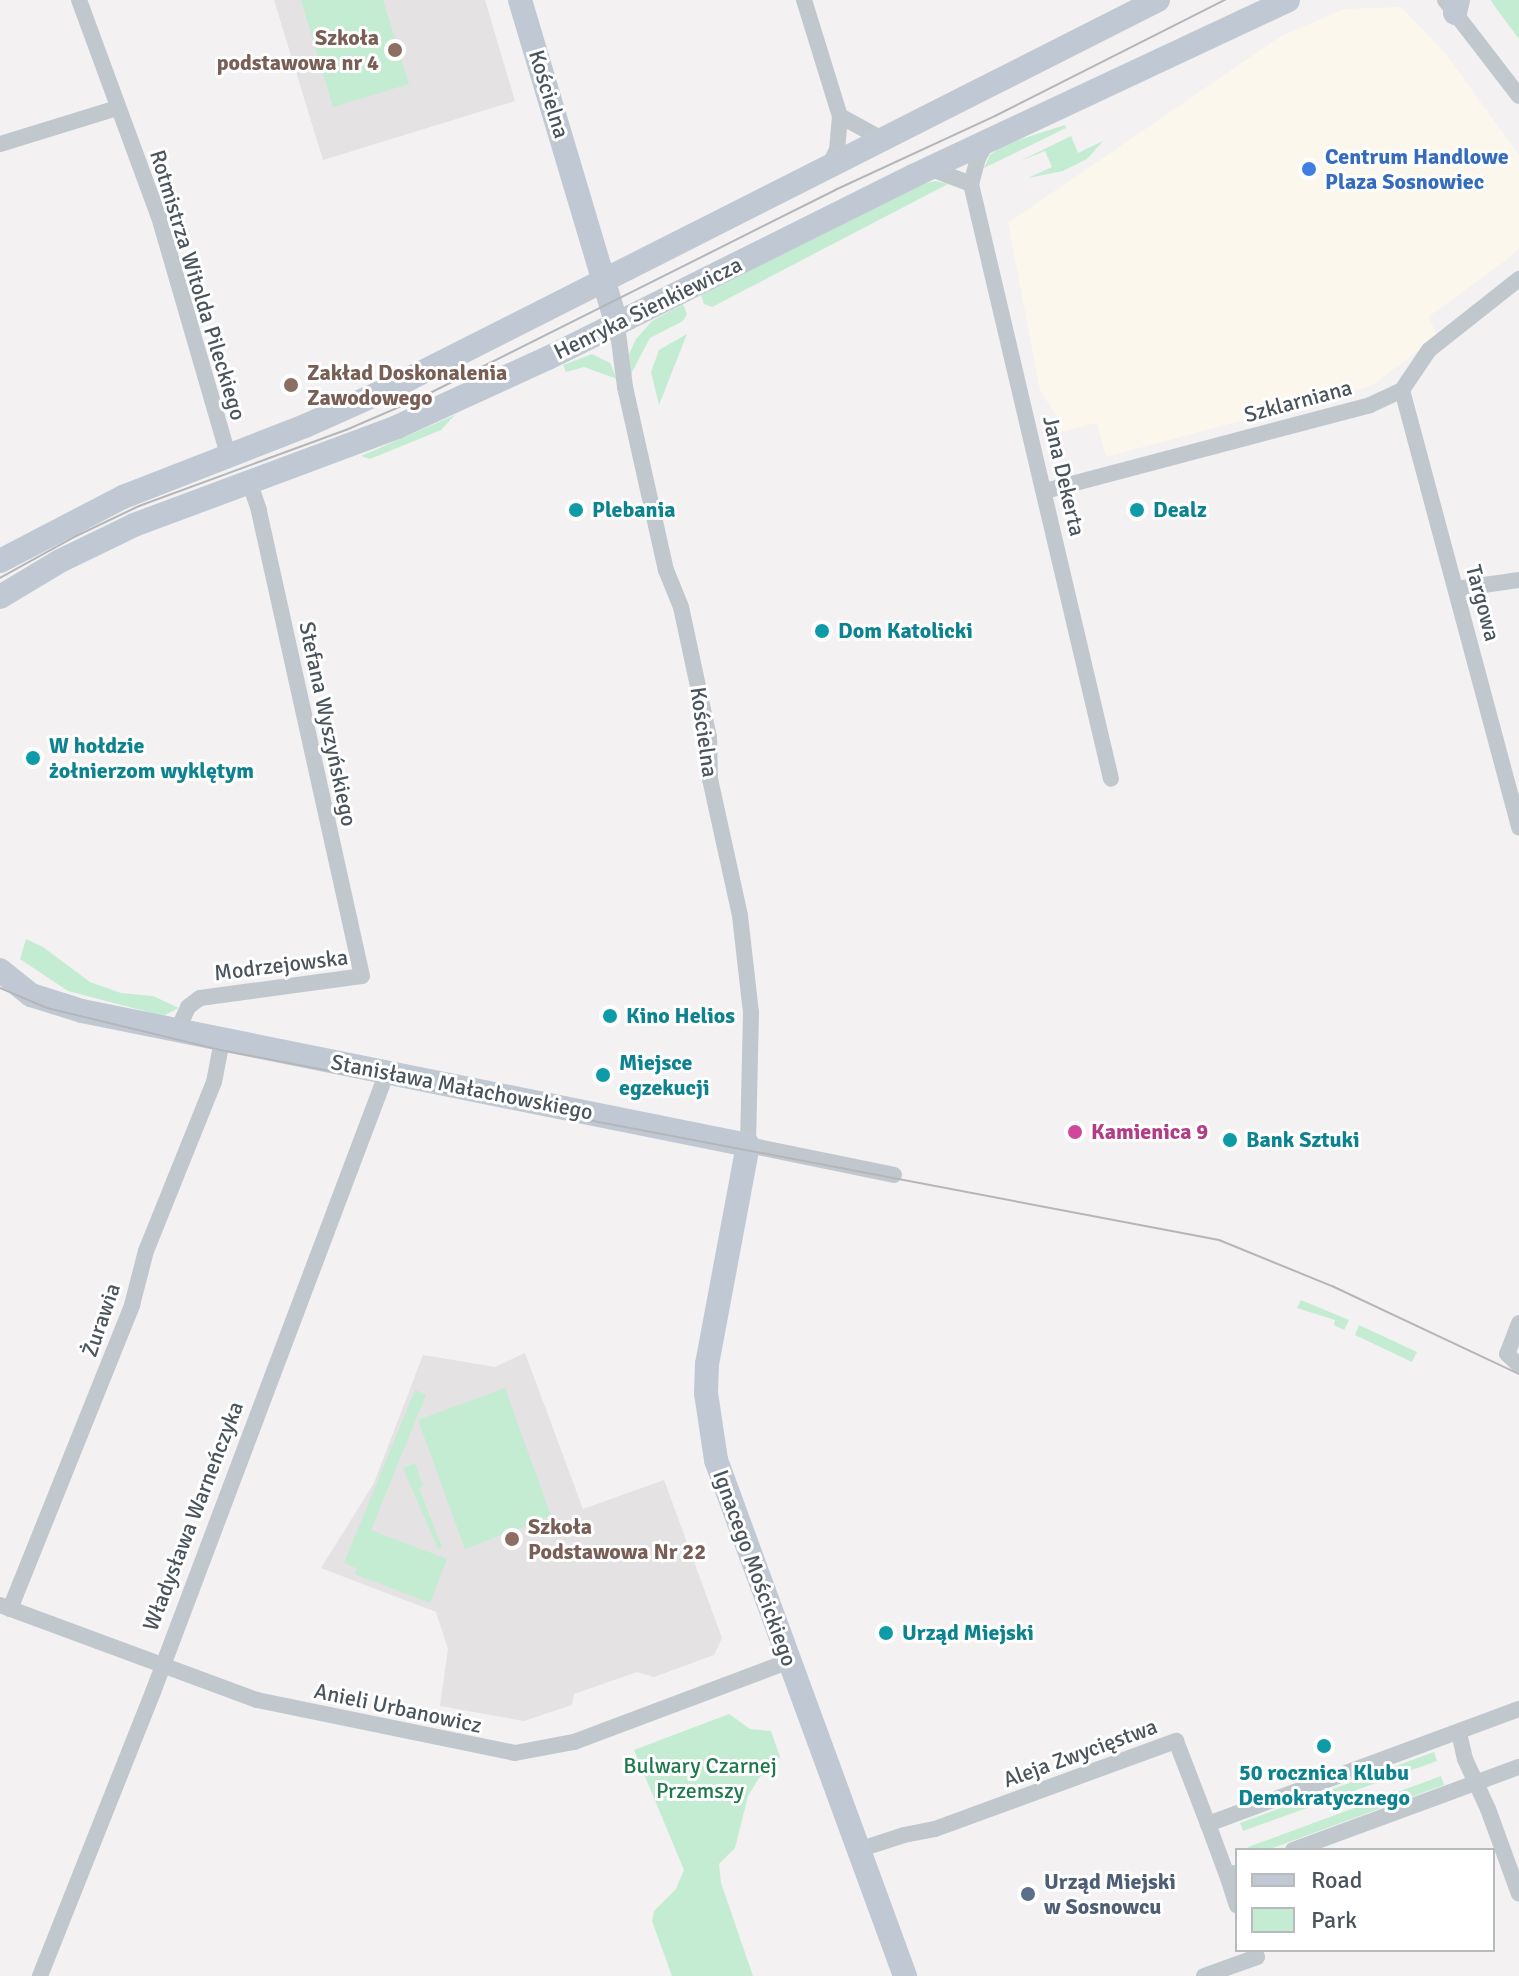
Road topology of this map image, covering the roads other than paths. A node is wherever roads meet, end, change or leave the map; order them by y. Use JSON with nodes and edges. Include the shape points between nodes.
{"nodes":[{"id":1,"x":79,"y":0,"type":"edge"},
{"id":2,"x":520,"y":0,"type":"edge"},
{"id":3,"x":804,"y":0,"type":"edge"},
{"id":4,"x":1158,"y":0,"type":"edge"},
{"id":5,"x":1288,"y":0,"type":"edge"},
{"id":6,"x":1453,"y":4,"type":"edge"},
{"id":7,"x":1519,"y":96,"type":"edge"},
{"id":8,"x":117,"y":108,"type":"junction"},
{"id":9,"x":840,"y":116,"type":"junction"},
{"id":10,"x":882,"y":139,"type":"junction"},
{"id":11,"x":988,"y":140,"type":"junction"},
{"id":12,"x":0,"y":144,"type":"edge"},
{"id":13,"x":829,"y":166,"type":"junction"},
{"id":14,"x":929,"y":168,"type":"junction"},
{"id":15,"x":971,"y":184,"type":"junction"},
{"id":16,"x":1519,"y":279,"type":"edge"},
{"id":17,"x":605,"y":280,"type":"junction"},
{"id":18,"x":617,"y":325,"type":"junction"},
{"id":19,"x":1402,"y":390,"type":"junction"},
{"id":20,"x":228,"y":455,"type":"junction"},
{"id":21,"x":249,"y":481,"type":"junction"},
{"id":22,"x":1045,"y":491,"type":"junction"},
{"id":23,"x":0,"y":561,"type":"edge"},
{"id":24,"x":1519,"y":580,"type":"edge"},
{"id":25,"x":1456,"y":589,"type":"junction"},
{"id":26,"x":0,"y":597,"type":"edge"},
{"id":27,"x":1111,"y":779,"type":"dead end"},
{"id":28,"x":1519,"y":828,"type":"edge"},
{"id":29,"x":0,"y":970,"type":"edge"},
{"id":30,"x":362,"y":976,"type":"joint"},
{"id":31,"x":0,"y":995,"type":"edge"},
{"id":32,"x":31,"y":995,"type":"junction"},
{"id":33,"x":177,"y":1031,"type":"junction"},
{"id":34,"x":222,"y":1041,"type":"junction"},
{"id":35,"x":387,"y":1072,"type":"junction"},
{"id":36,"x":748,"y":1145,"type":"junction"},
{"id":37,"x":894,"y":1175,"type":"dead end"},
{"id":38,"x":1519,"y":1323,"type":"edge"},
{"id":39,"x":1513,"y":1360,"type":"edge"},
{"id":40,"x":5,"y":1607,"type":"edge"},
{"id":41,"x":789,"y":1661,"type":"junction"},
{"id":42,"x":160,"y":1666,"type":"junction"},
{"id":43,"x":1519,"y":1709,"type":"edge"},
{"id":44,"x":1459,"y":1733,"type":"junction"},
{"id":45,"x":1519,"y":1767,"type":"edge"},
{"id":46,"x":1476,"y":1782,"type":"junction"},
{"id":47,"x":1208,"y":1824,"type":"junction"},
{"id":48,"x":1298,"y":1848,"type":"edge"},
{"id":49,"x":861,"y":1849,"type":"junction"},
{"id":50,"x":1232,"y":1873,"type":"edge"},
{"id":51,"x":1519,"y":1894,"type":"edge"},
{"id":52,"x":1255,"y":1952,"type":"edge"},
{"id":53,"x":40,"y":1976,"type":"edge"},
{"id":54,"x":905,"y":1976,"type":"edge"},
{"id":55,"x":1204,"y":1976,"type":"edge"}],
"edges":[{"from":1,"to":8,"type":"street","name":"Rotmistrza Witolda Pileckiego"},
{"from":2,"to":17,"type":"main road","name":"Kościelna"},
{"from":3,"to":9,"type":"street"},
{"from":4,"to":10,"type":"main road","name":"Henryka Sienkiewicza"},
{"from":5,"to":11,"type":"main road","name":"Henryka Sienkiewicza"},
{"from":6,"to":7,"type":"street"},
{"from":8,"to":12,"type":"street"},
{"from":8,"to":20,"type":"street","name":"Rotmistrza Witolda Pileckiego","via":[[159,217]]},
{"from":9,"to":10,"type":"street"},
{"from":9,"to":13,"type":"street","via":[[837,150]]},
{"from":10,"to":13,"type":"main road","name":"Henryka Sienkiewicza"},
{"from":11,"to":14,"type":"main road","name":"Henryka Sienkiewicza"},
{"from":11,"to":15,"type":"street"},
{"from":13,"to":17,"type":"main road","name":"Henryka Sienkiewicza"},
{"from":14,"to":15,"type":"street"},
{"from":14,"to":18,"type":"main road","name":"Henryka Sienkiewicza"},
{"from":15,"to":22,"type":"street","name":"Jana Dekerta"},
{"from":16,"to":19,"type":"street","via":[[1429,350]]},
{"from":17,"to":18,"type":"main road","name":"Kościelna"},
{"from":17,"to":20,"type":"main road","name":"Henryka Sienkiewicza","via":[[343,411]]},
{"from":18,"to":21,"type":"main road","name":"Henryka Sienkiewicza","via":[[397,427]]},
{"from":18,"to":36,"type":"street","name":"Kościelna","via":[[625,387],[705,719],[710,779],[740,916],[751,1012]]},
{"from":19,"to":22,"type":"street","name":"Szklarniana","via":[[1370,405]]},
{"from":19,"to":25,"type":"street","name":"Targowa"},
{"from":20,"to":23,"type":"main road","name":"Henryka Sienkiewicza","via":[[123,497]]},
{"from":21,"to":26,"type":"main road","name":"Henryka Sienkiewicza","via":[[106,538]]},
{"from":21,"to":30,"type":"street","name":"Stefana Wyszyńskiego"},
{"from":22,"to":27,"type":"street","name":"Jana Dekerta"},
{"from":24,"to":25,"type":"street"},
{"from":25,"to":28,"type":"street","name":"Targowa"},
{"from":29,"to":32,"type":"main road","name":"Stanisława Małachowskiego"},
{"from":30,"to":33,"type":"street","name":"Modrzejowska","via":[[200,998],[188,1007]]},
{"from":31,"to":32,"type":"main road","name":"Stanisława Małachowskiego"},
{"from":32,"to":33,"type":"main road","name":"Stanisława Małachowskiego"},
{"from":33,"to":34,"type":"main road","name":"Stanisława Małachowskiego"},
{"from":34,"to":35,"type":"main road","name":"Stanisława Małachowskiego"},
{"from":34,"to":40,"type":"street","name":"Żurawia","via":[[214,1082],[146,1251],[132,1305]]},
{"from":35,"to":36,"type":"main road","name":"Stanisława Małachowskiego"},
{"from":35,"to":42,"type":"street","name":"Władysława Warneńczyka"},
{"from":36,"to":37,"type":"street","name":"Stanisława Małachowskiego"},
{"from":36,"to":41,"type":"main road","name":"Ignacego Mościckiego","via":[[713,1326],[706,1393],[716,1460]]},
{"from":38,"to":39,"type":"street"},
{"from":40,"to":42,"type":"street","name":"Anieli Urbanowicz"},
{"from":41,"to":42,"type":"street","name":"Anieli Urbanowicz","via":[[574,1742],[515,1753],[257,1700]]},
{"from":41,"to":49,"type":"main road","name":"Ignacego Mościckiego"},
{"from":42,"to":53,"type":"street","name":"Władysława Warneńczyka"},
{"from":43,"to":44,"type":"street"},
{"from":44,"to":46,"type":"street"},
{"from":44,"to":47,"type":"street"},
{"from":45,"to":46,"type":"street"},
{"from":46,"to":48,"type":"street"},
{"from":46,"to":51,"type":"street"},
{"from":47,"to":49,"type":"street","name":"Aleja Zwycięstwa","via":[[1176,1741]]},
{"from":47,"to":50,"type":"street","name":"Aleja Zwycięstwa"},
{"from":49,"to":54,"type":"main road","name":"Ignacego Mościckiego"},
{"from":52,"to":55,"type":"street","via":[[1257,1957]]}]}
